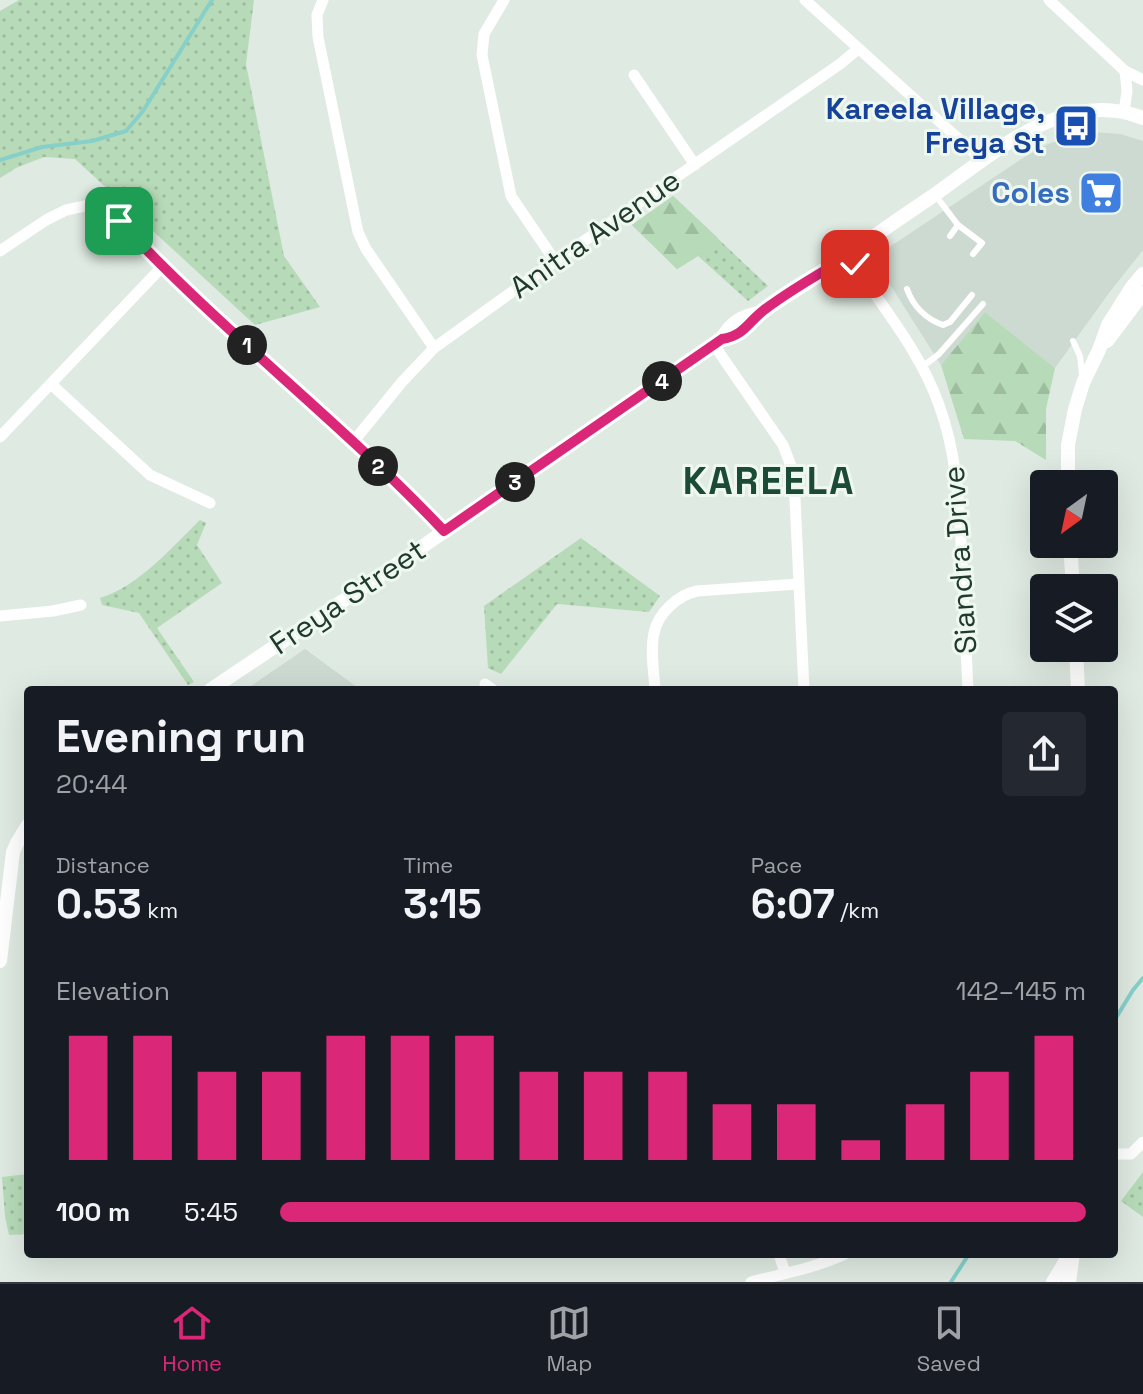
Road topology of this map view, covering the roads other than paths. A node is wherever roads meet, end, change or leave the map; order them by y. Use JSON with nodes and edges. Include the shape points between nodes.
{"nodes":[{"id":1,"x":323,"y":0,"type":"edge"},
{"id":2,"x":504,"y":0,"type":"edge"},
{"id":3,"x":805,"y":0,"type":"edge"},
{"id":4,"x":1049,"y":0,"type":"edge"},
{"id":5,"x":858,"y":49,"type":"junction"},
{"id":6,"x":1125,"y":71,"type":"junction"},
{"id":7,"x":634,"y":75,"type":"dead end"},
{"id":8,"x":1143,"y":80,"type":"edge"},
{"id":9,"x":1136,"y":116,"type":"edge"},
{"id":10,"x":982,"y":160,"type":"junction"},
{"id":11,"x":695,"y":165,"type":"junction"},
{"id":12,"x":935,"y":194,"type":"junction"},
{"id":13,"x":958,"y":225,"type":"junction"},
{"id":14,"x":950,"y":236,"type":"dead end"},
{"id":15,"x":0,"y":251,"type":"edge"},
{"id":16,"x":973,"y":254,"type":"dead end"},
{"id":17,"x":850,"y":258,"type":"junction"},
{"id":18,"x":555,"y":261,"type":"junction"},
{"id":19,"x":162,"y":267,"type":"junction"},
{"id":20,"x":1143,"y":274,"type":"edge"},
{"id":21,"x":907,"y":289,"type":"dead end"},
{"id":22,"x":1143,"y":293,"type":"edge"},
{"id":23,"x":972,"y":295,"type":"dead end"},
{"id":24,"x":983,"y":304,"type":"dead end"},
{"id":25,"x":1073,"y":341,"type":"dead end"},
{"id":26,"x":718,"y":342,"type":"junction"},
{"id":27,"x":434,"y":348,"type":"junction"},
{"id":28,"x":1099,"y":350,"type":"junction"},
{"id":29,"x":922,"y":367,"type":"junction"},
{"id":30,"x":1083,"y":383,"type":"junction"},
{"id":31,"x":51,"y":384,"type":"junction"},
{"id":32,"x":0,"y":437,"type":"edge"},
{"id":33,"x":353,"y":442,"type":"junction"},
{"id":34,"x":1068,"y":470,"type":"edge"},
{"id":35,"x":210,"y":503,"type":"dead end"},
{"id":36,"x":444,"y":531,"type":"junction"},
{"id":37,"x":798,"y":584,"type":"junction"},
{"id":38,"x":81,"y":605,"type":"dead end"},
{"id":39,"x":0,"y":616,"type":"edge"},
{"id":40,"x":1077,"y":662,"type":"edge"},
{"id":41,"x":216,"y":686,"type":"edge"},
{"id":42,"x":655,"y":686,"type":"edge"},
{"id":43,"x":804,"y":686,"type":"edge"},
{"id":44,"x":968,"y":686,"type":"edge"},
{"id":45,"x":1078,"y":686,"type":"edge"},
{"id":46,"x":24,"y":832,"type":"edge"},
{"id":47,"x":1,"y":936,"type":"edge"},
{"id":48,"x":0,"y":961,"type":"edge"},
{"id":49,"x":1143,"y":1142,"type":"edge"},
{"id":50,"x":1118,"y":1154,"type":"edge"},
{"id":51,"x":780,"y":1258,"type":"edge"},
{"id":52,"x":836,"y":1258,"type":"edge"},
{"id":53,"x":1069,"y":1258,"type":"edge"},
{"id":54,"x":1072,"y":1258,"type":"edge"},
{"id":55,"x":785,"y":1273,"type":"junction"},
{"id":56,"x":751,"y":1282,"type":"edge"},
{"id":57,"x":1053,"y":1282,"type":"edge"},
{"id":58,"x":1069,"y":1282,"type":"edge"}],
"edges":[{"from":1,"to":27,"type":"street","via":[[318,37],[358,232]]},
{"from":2,"to":18,"type":"street","via":[[483,40],[482,55],[511,196]]},
{"from":3,"to":5,"type":"street"},
{"from":4,"to":6,"type":"street"},
{"from":5,"to":10,"type":"street"},
{"from":5,"to":11,"type":"street","name":"Anitra Avenue"},
{"from":6,"to":8,"type":"street"},
{"from":6,"to":9,"type":"street"},
{"from":7,"to":11,"type":"street"},
{"from":9,"to":10,"type":"street","name":"Freya Street","via":[[1097,111],[1054,119]]},
{"from":10,"to":12,"type":"street","name":"Freya Street"},
{"from":11,"to":18,"type":"street","name":"Anitra Avenue"},
{"from":12,"to":13,"type":"lane"},
{"from":12,"to":17,"type":"street","name":"Freya Street"},
{"from":13,"to":14,"type":"lane"},
{"from":13,"to":16,"type":"lane","via":[[982,243]]},
{"from":15,"to":19,"type":"street","via":[[57,214],[85,206],[113,215]]},
{"from":17,"to":26,"type":"street","name":"Freya Street","via":[[760,313],[747,315]]},
{"from":17,"to":29,"type":"street","name":"Siandra Drive"},
{"from":18,"to":27,"type":"street","name":"Anitra Avenue"},
{"from":19,"to":31,"type":"street"},
{"from":19,"to":33,"type":"street"},
{"from":20,"to":28,"type":"street","via":[[1108,325]]},
{"from":21,"to":23,"type":"lane","via":[[917,308],[946,324]]},
{"from":22,"to":28,"type":"street"},
{"from":24,"to":29,"type":"lane"},
{"from":25,"to":30,"type":"lane"},
{"from":26,"to":36,"type":"street","name":"Freya Street"},
{"from":26,"to":37,"type":"street","via":[[791,466]]},
{"from":27,"to":33,"type":"street","name":"Anitra Avenue"},
{"from":28,"to":30,"type":"street"},
{"from":29,"to":44,"type":"street","name":"Siandra Drive","via":[[939,403],[958,487]]},
{"from":30,"to":34,"type":"street","via":[[1068,445]]},
{"from":31,"to":32,"type":"street"},
{"from":31,"to":35,"type":"street","via":[[150,475]]},
{"from":33,"to":36,"type":"street"},
{"from":36,"to":41,"type":"street","name":"Freya Street"},
{"from":37,"to":42,"type":"street","via":[[697,591],[677,599],[654,632]]},
{"from":37,"to":43,"type":"street"},
{"from":38,"to":39,"type":"street"},
{"from":40,"to":45,"type":"street"},
{"from":46,"to":47,"type":"street","via":[[13,852]]},
{"from":47,"to":48,"type":"street"},
{"from":49,"to":50,"type":"street","via":[[1131,1154]]},
{"from":51,"to":55,"type":"street"},
{"from":52,"to":55,"type":"street"},
{"from":53,"to":57,"type":"street"},
{"from":54,"to":58,"type":"street"},
{"from":55,"to":56,"type":"street"}]}
